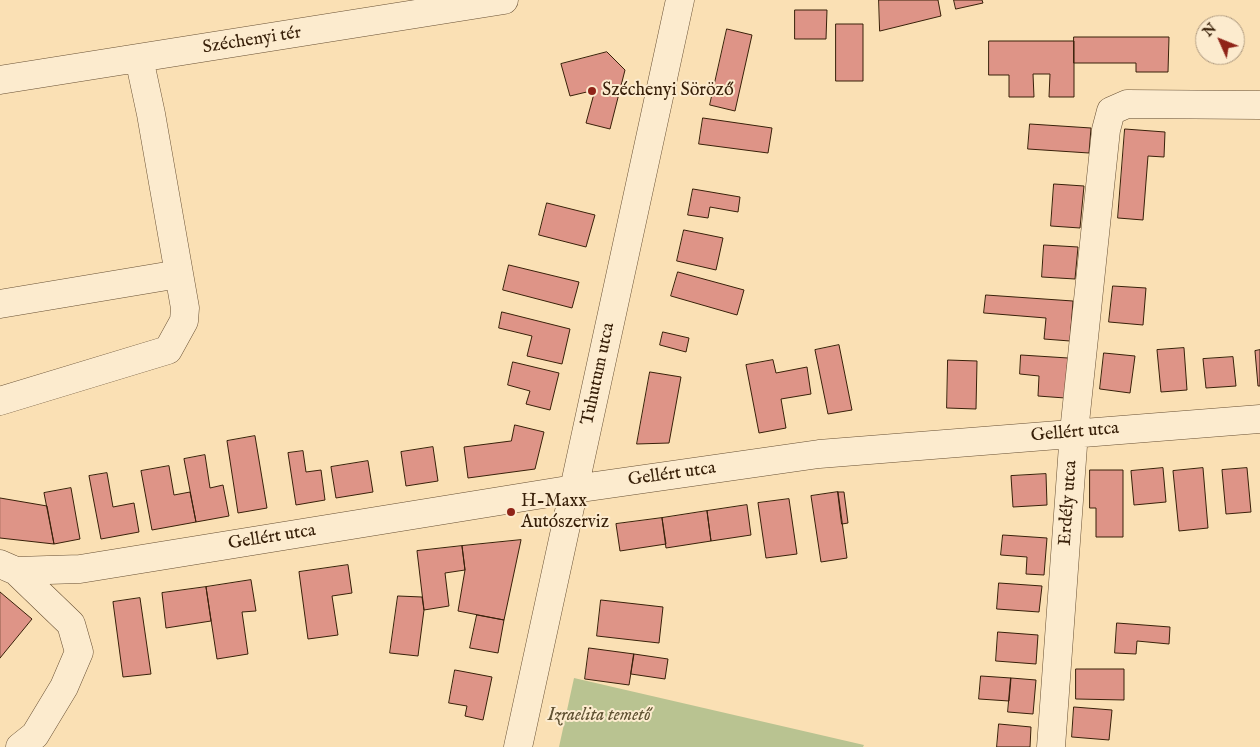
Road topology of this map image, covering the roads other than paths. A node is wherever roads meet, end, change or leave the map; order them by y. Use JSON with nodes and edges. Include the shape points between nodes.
{"nodes":[{"id":1,"x":504,"y":0,"type":"edge"},
{"id":2,"x":680,"y":0,"type":"edge"},
{"id":3,"x":412,"y":8,"type":"edge"},
{"id":4,"x":139,"y":58,"type":"junction"},
{"id":5,"x":0,"y":80,"type":"edge"},
{"id":6,"x":1260,"y":105,"type":"edge"},
{"id":7,"x":179,"y":274,"type":"junction"},
{"id":8,"x":0,"y":304,"type":"edge"},
{"id":9,"x":0,"y":401,"type":"edge"},
{"id":10,"x":1260,"y":418,"type":"edge"},
{"id":11,"x":1074,"y":432,"type":"junction"},
{"id":12,"x":574,"y":490,"type":"junction"},
{"id":13,"x":8,"y":567,"type":"edge"},
{"id":14,"x":20,"y":747,"type":"edge"},
{"id":15,"x":518,"y":747,"type":"edge"},
{"id":16,"x":1051,"y":747,"type":"edge"}],
"edges":[{"from":1,"to":3,"type":"street","name":"Széchenyi tér"},
{"from":2,"to":12,"type":"street","name":"Tuhutum utca"},
{"from":3,"to":4,"type":"street","name":"Széchenyi tér"},
{"from":4,"to":5,"type":"street","name":"Széchenyi tér"},
{"from":4,"to":7,"type":"street"},
{"from":6,"to":11,"type":"street","name":"Erdély utca","via":[[1127,104],[1112,111],[1106,130]]},
{"from":7,"to":8,"type":"street"},
{"from":7,"to":9,"type":"street","via":[[184,321],[168,350]]},
{"from":10,"to":11,"type":"street","name":"Gellért utca"},
{"from":11,"to":12,"type":"street","name":"Gellért utca","via":[[819,454]]},
{"from":11,"to":16,"type":"street","name":"Erdély utca"},
{"from":12,"to":13,"type":"street","name":"Gellért utca","via":[[80,568]]},
{"from":12,"to":15,"type":"street","name":"Tuhutum utca"},
{"from":13,"to":14,"type":"street","via":[[71,624],[80,652],[64,687],[35,735]]}]}
